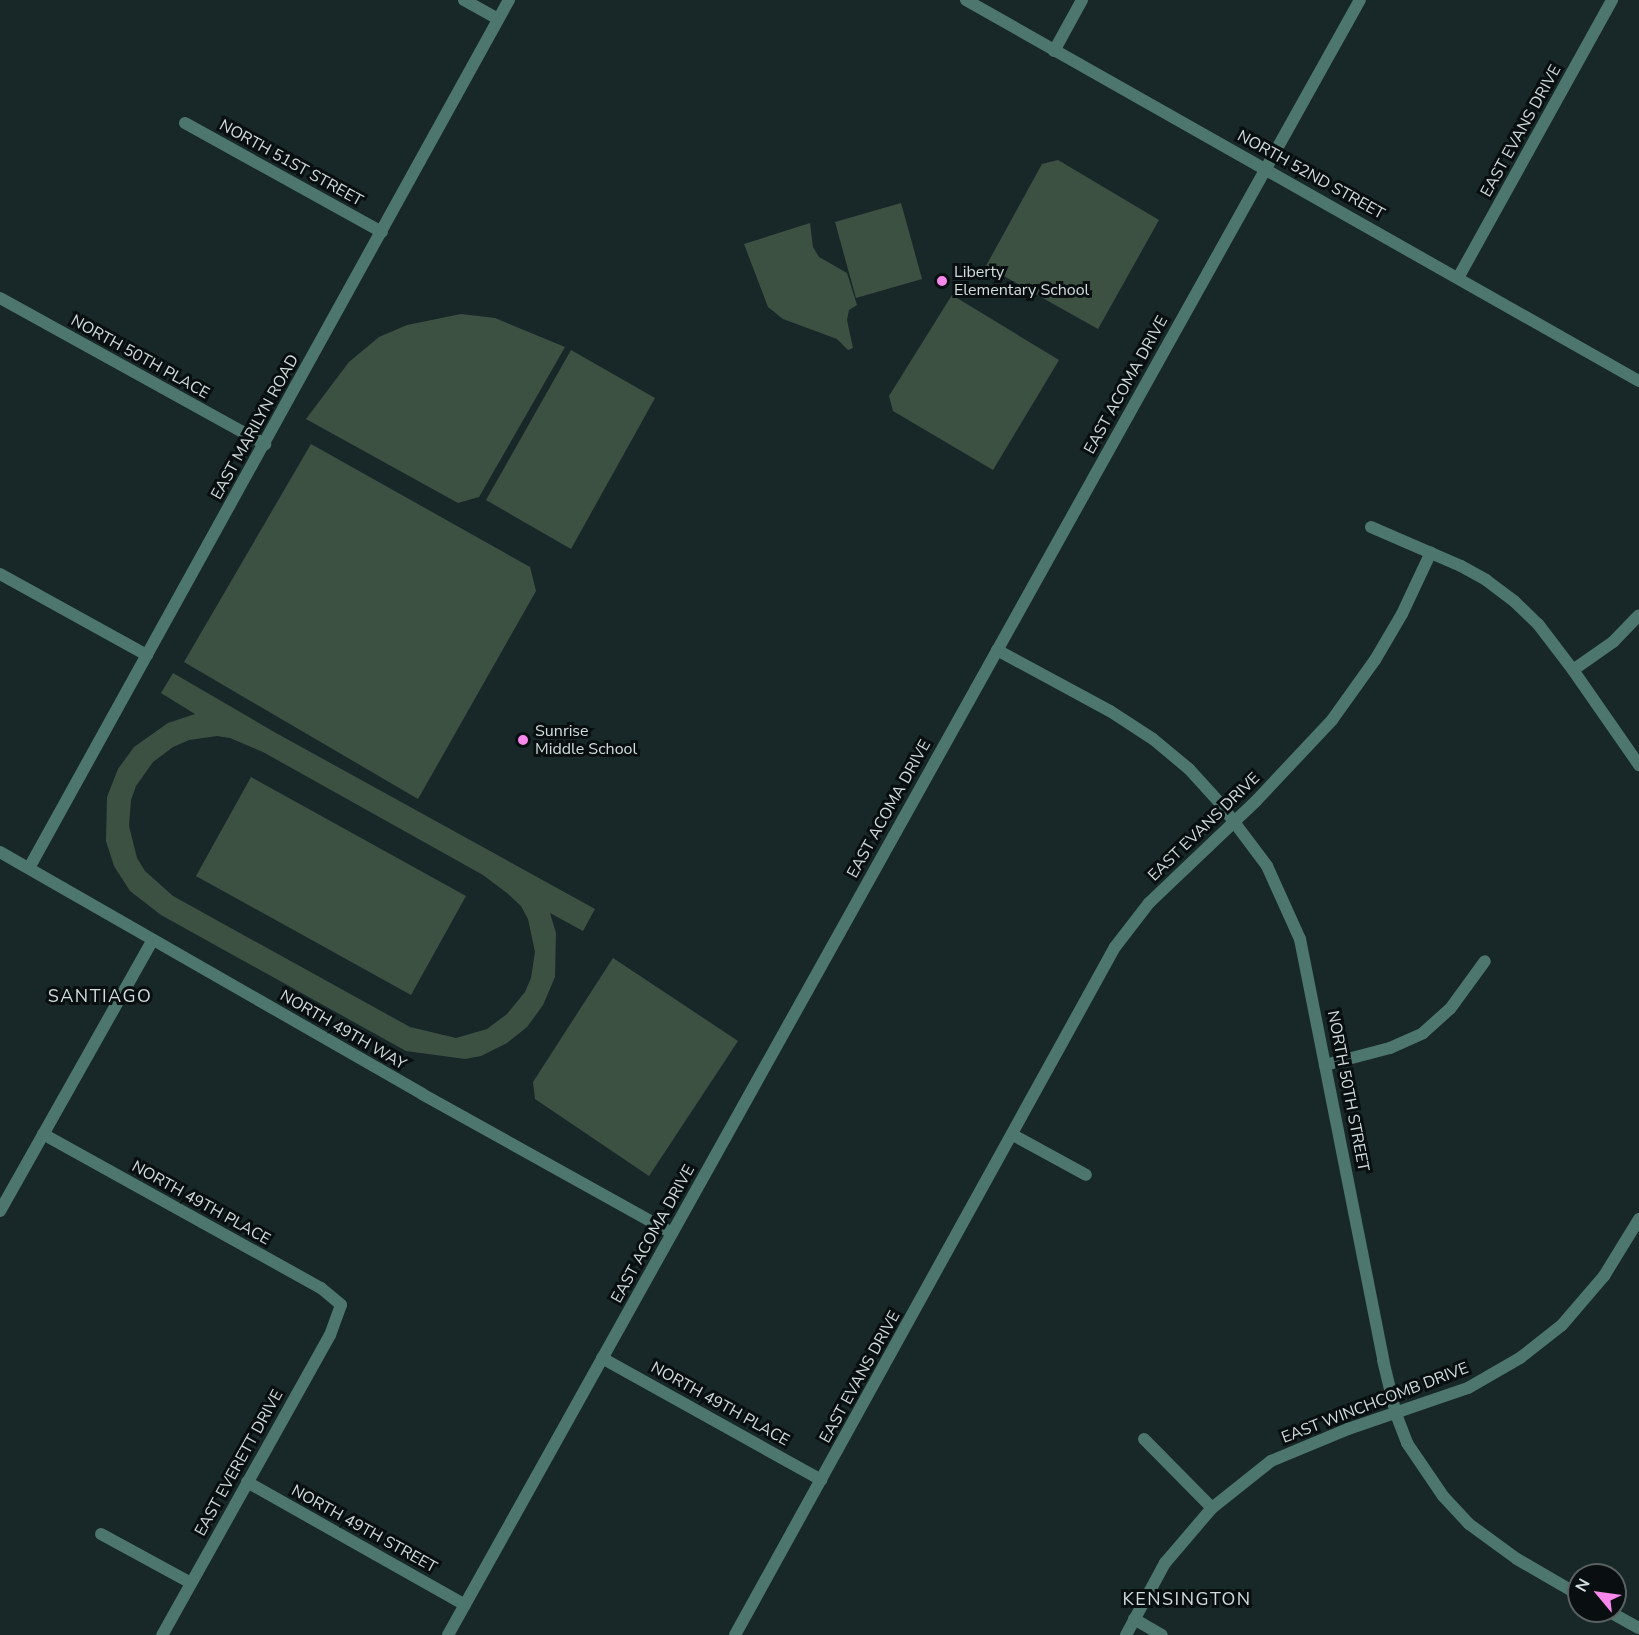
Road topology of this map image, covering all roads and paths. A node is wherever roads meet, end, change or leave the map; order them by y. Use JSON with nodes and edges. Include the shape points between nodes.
{"nodes":[{"id":1,"x":464,"y":0,"type":"edge"},
{"id":2,"x":509,"y":0,"type":"edge"},
{"id":3,"x":966,"y":0,"type":"edge"},
{"id":4,"x":1082,"y":0,"type":"edge"},
{"id":5,"x":1360,"y":0,"type":"edge"},
{"id":6,"x":1612,"y":0,"type":"edge"},
{"id":7,"x":498,"y":19,"type":"junction"},
{"id":8,"x":1054,"y":51,"type":"junction"},
{"id":9,"x":185,"y":123,"type":"dead end"},
{"id":10,"x":1266,"y":168,"type":"junction"},
{"id":11,"x":382,"y":232,"type":"junction"},
{"id":12,"x":1458,"y":278,"type":"junction"},
{"id":13,"x":0,"y":298,"type":"edge"},
{"id":14,"x":1639,"y":381,"type":"edge"},
{"id":15,"x":265,"y":444,"type":"junction"},
{"id":16,"x":1371,"y":526,"type":"dead end"},
{"id":17,"x":1431,"y":552,"type":"junction"},
{"id":18,"x":0,"y":574,"type":"edge"},
{"id":19,"x":1639,"y":615,"type":"edge"},
{"id":20,"x":997,"y":650,"type":"junction"},
{"id":21,"x":147,"y":655,"type":"junction"},
{"id":22,"x":1573,"y":670,"type":"junction"},
{"id":23,"x":1639,"y":765,"type":"edge"},
{"id":24,"x":1234,"y":821,"type":"junction"},
{"id":25,"x":0,"y":852,"type":"edge"},
{"id":26,"x":29,"y":868,"type":"junction"},
{"id":27,"x":153,"y":940,"type":"junction"},
{"id":28,"x":1485,"y":961,"type":"dead end"},
{"id":29,"x":1325,"y":1065,"type":"junction"},
{"id":30,"x":43,"y":1134,"type":"junction"},
{"id":31,"x":1013,"y":1135,"type":"junction"},
{"id":32,"x":1086,"y":1175,"type":"dead end"},
{"id":33,"x":0,"y":1210,"type":"edge"},
{"id":34,"x":1639,"y":1219,"type":"edge"},
{"id":35,"x":672,"y":1233,"type":"junction"},
{"id":36,"x":341,"y":1305,"type":"joint"},
{"id":37,"x":602,"y":1358,"type":"junction"},
{"id":38,"x":1396,"y":1414,"type":"junction"},
{"id":39,"x":1144,"y":1439,"type":"dead end"},
{"id":40,"x":821,"y":1480,"type":"junction"},
{"id":41,"x":247,"y":1482,"type":"junction"},
{"id":42,"x":1212,"y":1508,"type":"junction"},
{"id":43,"x":101,"y":1534,"type":"dead end"},
{"id":44,"x":191,"y":1583,"type":"junction"},
{"id":45,"x":1567,"y":1588,"type":"edge"},
{"id":46,"x":465,"y":1605,"type":"junction"},
{"id":47,"x":1134,"y":1619,"type":"junction"},
{"id":48,"x":162,"y":1635,"type":"edge"},
{"id":49,"x":448,"y":1635,"type":"edge"},
{"id":50,"x":735,"y":1635,"type":"edge"},
{"id":51,"x":1126,"y":1635,"type":"edge"},
{"id":52,"x":1162,"y":1635,"type":"edge"}],
"edges":[{"from":1,"to":7,"type":"street"},
{"from":2,"to":7,"type":"street","name":"EAST MARILYN ROAD"},
{"from":3,"to":8,"type":"street","name":"NORTH 52ND STREET"},
{"from":4,"to":8,"type":"street"},
{"from":5,"to":10,"type":"street","name":"EAST ACOMA DRIVE"},
{"from":6,"to":12,"type":"street","name":"EAST EVANS DRIVE"},
{"from":7,"to":11,"type":"street","name":"EAST MARILYN ROAD"},
{"from":8,"to":10,"type":"street","name":"NORTH 52ND STREET"},
{"from":9,"to":11,"type":"street","name":"NORTH 51ST STREET"},
{"from":10,"to":12,"type":"street","name":"NORTH 52ND STREET"},
{"from":10,"to":20,"type":"street","name":"EAST ACOMA DRIVE"},
{"from":11,"to":15,"type":"street","name":"EAST MARILYN ROAD"},
{"from":12,"to":14,"type":"street","name":"NORTH 52ND STREET"},
{"from":13,"to":15,"type":"street","name":"NORTH 50TH PLACE"},
{"from":15,"to":21,"type":"street","name":"EAST MARILYN ROAD"},
{"from":16,"to":17,"type":"street"},
{"from":17,"to":22,"type":"street","via":[[1486,580],[1515,602],[1538,624]]},
{"from":17,"to":24,"type":"street","name":"EAST EVANS DRIVE","via":[[1375,660],[1332,720]]},
{"from":18,"to":21,"type":"street"},
{"from":19,"to":22,"type":"street","via":[[1613,642]]},
{"from":20,"to":24,"type":"street","name":"NORTH 50TH STREET","via":[[1153,739],[1189,769]]},
{"from":20,"to":35,"type":"street","name":"EAST ACOMA DRIVE"},
{"from":21,"to":26,"type":"street","name":"EAST MARILYN ROAD"},
{"from":22,"to":23,"type":"street"},
{"from":24,"to":29,"type":"street","name":"NORTH 50TH STREET","via":[[1267,866],[1300,939]]},
{"from":24,"to":31,"type":"street","name":"EAST EVANS DRIVE","via":[[1149,903],[1114,947]]},
{"from":25,"to":26,"type":"street","name":"NORTH 49TH WAY"},
{"from":26,"to":27,"type":"street","name":"NORTH 49TH WAY"},
{"from":27,"to":30,"type":"street"},
{"from":27,"to":35,"type":"street","name":"NORTH 49TH WAY"},
{"from":28,"to":29,"type":"street","via":[[1450,1009],[1423,1033],[1390,1048]]},
{"from":29,"to":38,"type":"street","name":"NORTH 50TH STREET"},
{"from":30,"to":33,"type":"street"},
{"from":30,"to":36,"type":"street","name":"NORTH 49TH PLACE","via":[[321,1288]]},
{"from":31,"to":32,"type":"street"},
{"from":31,"to":40,"type":"street","name":"EAST EVANS DRIVE"},
{"from":34,"to":38,"type":"street","name":"EAST WINCHCOMB DRIVE","via":[[1604,1275],[1562,1324],[1520,1358],[1468,1388]]},
{"from":35,"to":37,"type":"street","name":"EAST ACOMA DRIVE"},
{"from":36,"to":41,"type":"street","name":"EAST EVERETT DRIVE","via":[[330,1335]]},
{"from":37,"to":40,"type":"street","name":"NORTH 49TH PLACE"},
{"from":37,"to":46,"type":"street","name":"EAST ACOMA DRIVE"},
{"from":38,"to":42,"type":"street","name":"EAST WINCHCOMB DRIVE","via":[[1348,1428],[1271,1461]]},
{"from":38,"to":45,"type":"street","name":"NORTH 50TH STREET","via":[[1407,1443],[1443,1496],[1469,1524],[1517,1559]]},
{"from":39,"to":42,"type":"street"},
{"from":40,"to":50,"type":"street","name":"EAST EVANS DRIVE"},
{"from":41,"to":44,"type":"street","name":"EAST EVERETT DRIVE"},
{"from":41,"to":46,"type":"street","name":"NORTH 49TH STREET"},
{"from":42,"to":47,"type":"street","name":"EAST WINCHCOMB DRIVE","via":[[1166,1563]]},
{"from":43,"to":44,"type":"street"},
{"from":44,"to":48,"type":"street","name":"EAST EVERETT DRIVE"},
{"from":46,"to":49,"type":"street","name":"EAST ACOMA DRIVE"},
{"from":47,"to":51,"type":"street","name":"EAST WINCHCOMB DRIVE"},
{"from":47,"to":52,"type":"street"}]}
